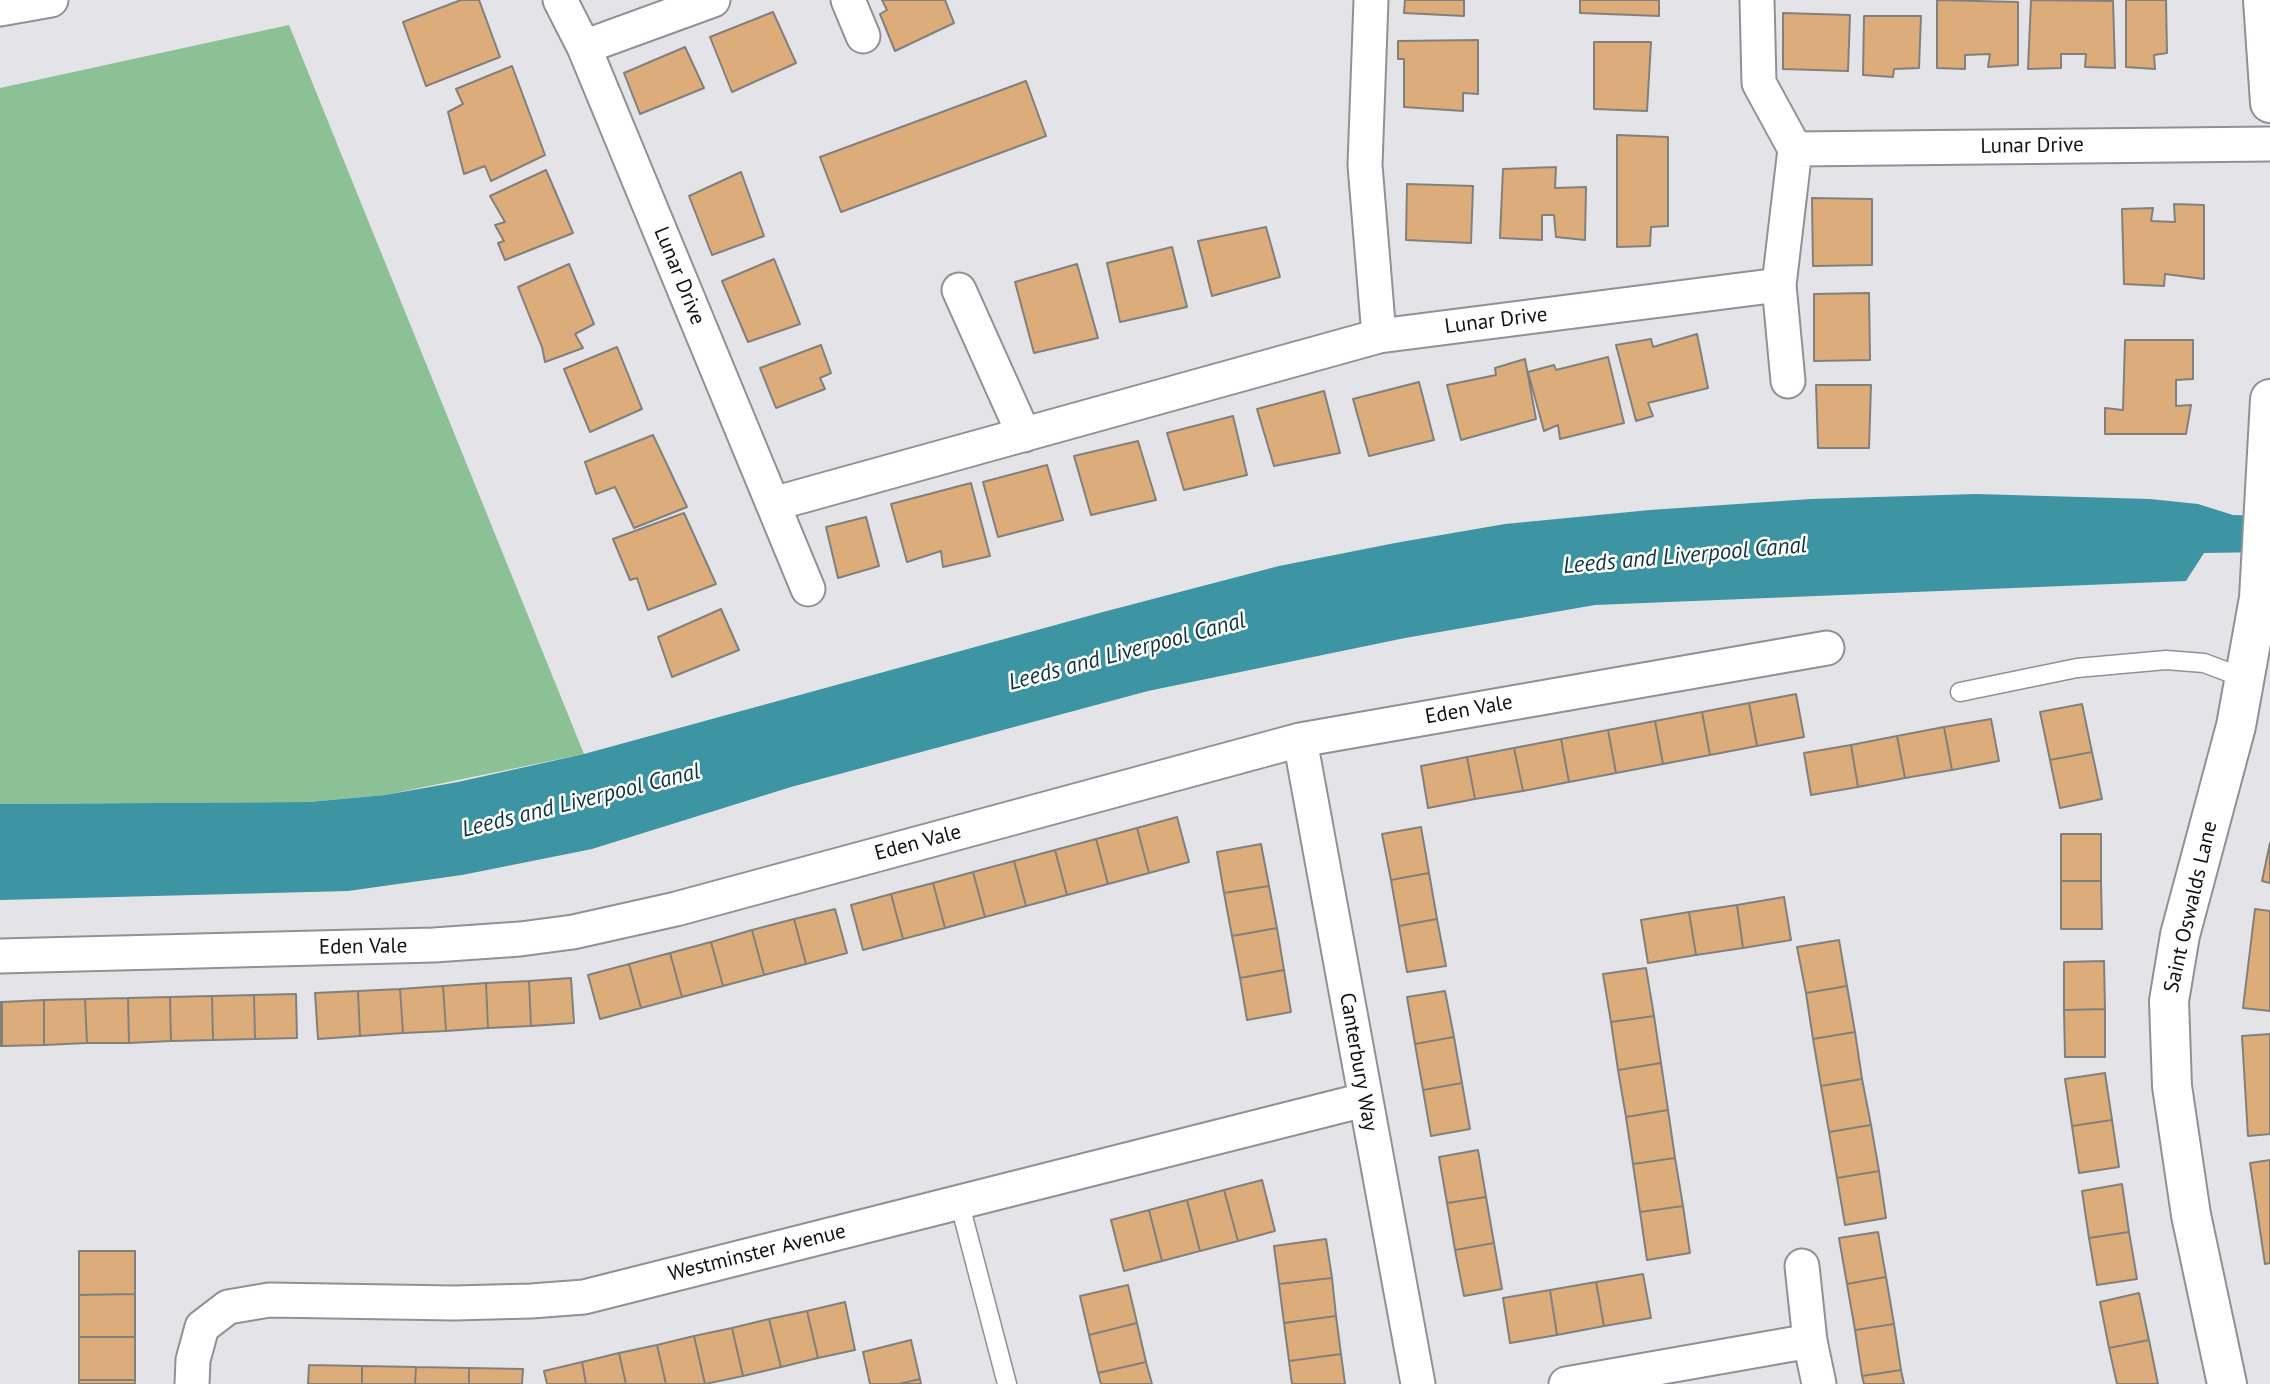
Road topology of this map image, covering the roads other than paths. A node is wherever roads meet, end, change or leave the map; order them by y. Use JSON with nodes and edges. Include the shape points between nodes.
{"nodes":[{"id":1,"x":51,"y":0,"type":"edge"},
{"id":2,"x":560,"y":0,"type":"edge"},
{"id":3,"x":713,"y":0,"type":"edge"},
{"id":4,"x":848,"y":0,"type":"edge"},
{"id":5,"x":1371,"y":0,"type":"edge"},
{"id":6,"x":1757,"y":0,"type":"edge"},
{"id":7,"x":2263,"y":0,"type":"edge"},
{"id":8,"x":0,"y":9,"type":"edge"},
{"id":9,"x":863,"y":36,"type":"dead end"},
{"id":10,"x":584,"y":47,"type":"junction"},
{"id":11,"x":2270,"y":103,"type":"edge"},
{"id":12,"x":2270,"y":144,"type":"edge"},
{"id":13,"x":1795,"y":149,"type":"junction"},
{"id":14,"x":1779,"y":285,"type":"junction"},
{"id":15,"x":959,"y":290,"type":"dead end"},
{"id":16,"x":1379,"y":336,"type":"junction"},
{"id":17,"x":1788,"y":382,"type":"dead end"},
{"id":18,"x":2270,"y":399,"type":"edge"},
{"id":19,"x":1024,"y":435,"type":"junction"},
{"id":20,"x":774,"y":504,"type":"junction"},
{"id":21,"x":808,"y":589,"type":"dead end"},
{"id":22,"x":1826,"y":648,"type":"dead end"},
{"id":23,"x":2244,"y":678,"type":"junction"},
{"id":24,"x":1960,"y":692,"type":"dead end"},
{"id":25,"x":1300,"y":740,"type":"junction"},
{"id":26,"x":0,"y":956,"type":"edge"},
{"id":27,"x":1364,"y":1100,"type":"junction"},
{"id":28,"x":959,"y":1201,"type":"junction"},
{"id":29,"x":1802,"y":1266,"type":"dead end"},
{"id":30,"x":1810,"y":1341,"type":"junction"},
{"id":31,"x":192,"y":1384,"type":"edge"},
{"id":32,"x":1007,"y":1384,"type":"edge"},
{"id":33,"x":1418,"y":1384,"type":"edge"},
{"id":34,"x":1566,"y":1384,"type":"edge"},
{"id":35,"x":1819,"y":1384,"type":"edge"},
{"id":36,"x":2227,"y":1384,"type":"edge"}],
"edges":[{"from":1,"to":8,"type":"street"},
{"from":2,"to":10,"type":"street","name":"Lunar Drive"},
{"from":3,"to":10,"type":"street"},
{"from":4,"to":9,"type":"street"},
{"from":5,"to":16,"type":"street","via":[[1365,165]]},
{"from":6,"to":13,"type":"street","via":[[1759,83]]},
{"from":7,"to":11,"type":"street"},
{"from":10,"to":20,"type":"street","name":"Lunar Drive"},
{"from":12,"to":13,"type":"street","name":"Lunar Drive"},
{"from":13,"to":14,"type":"street"},
{"from":14,"to":16,"type":"street","name":"Lunar Drive"},
{"from":14,"to":17,"type":"street"},
{"from":15,"to":19,"type":"street"},
{"from":16,"to":19,"type":"street","name":"Lunar Drive"},
{"from":18,"to":23,"type":"street","name":"Saint Oswalds Lane","via":[[2259,598]]},
{"from":19,"to":20,"type":"street","name":"Lunar Drive"},
{"from":20,"to":21,"type":"street","name":"Lunar Drive"},
{"from":22,"to":25,"type":"street","name":"Eden Vale"},
{"from":23,"to":24,"type":"lane","via":[[2204,663],[2166,660],[2077,668]]},
{"from":23,"to":36,"type":"street","name":"Saint Oswalds Lane","via":[[2236,726],[2180,935],[2169,1001],[2172,1086],[2190,1215]]},
{"from":25,"to":26,"type":"street","name":"Eden Vale","via":[[676,909],[573,932],[434,945]]},
{"from":25,"to":27,"type":"street","name":"Canterbury Way"},
{"from":27,"to":28,"type":"street","name":"Westminster Avenue"},
{"from":27,"to":33,"type":"street","name":"Canterbury Way"},
{"from":28,"to":31,"type":"street","name":"Westminster Avenue","via":[[584,1297],[454,1303],[269,1300],[228,1307],[202,1327]]},
{"from":28,"to":32,"type":"lane"},
{"from":29,"to":30,"type":"street"},
{"from":30,"to":34,"type":"street"},
{"from":30,"to":35,"type":"street"}]}
